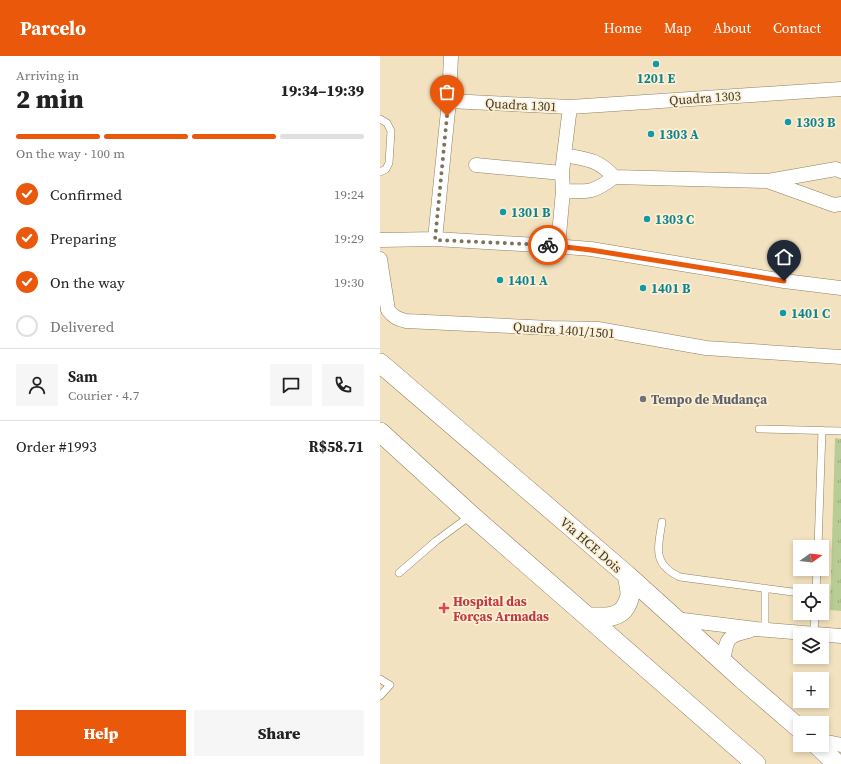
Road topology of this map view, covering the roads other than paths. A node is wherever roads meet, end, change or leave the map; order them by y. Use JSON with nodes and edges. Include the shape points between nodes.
{"nodes":[{"id":1,"x":451,"y":56,"type":"edge"},
{"id":2,"x":841,"y":89,"type":"edge"},
{"id":3,"x":449,"y":101,"type":"junction"},
{"id":4,"x":570,"y":107,"type":"junction"},
{"id":5,"x":380,"y":119,"type":"edge"},
{"id":6,"x":564,"y":155,"type":"junction"},
{"id":7,"x":476,"y":165,"type":"dead end"},
{"id":8,"x":841,"y":171,"type":"edge"},
{"id":9,"x":380,"y":172,"type":"edge"},
{"id":10,"x":562,"y":173,"type":"junction"},
{"id":11,"x":614,"y":177,"type":"junction"},
{"id":12,"x":768,"y":181,"type":"junction"},
{"id":13,"x":563,"y":190,"type":"junction"},
{"id":14,"x":841,"y":204,"type":"edge"},
{"id":15,"x":380,"y":240,"type":"edge"},
{"id":16,"x":435,"y":240,"type":"junction"},
{"id":17,"x":558,"y":246,"type":"junction"},
{"id":18,"x":380,"y":259,"type":"edge"},
{"id":19,"x":841,"y":288,"type":"edge"},
{"id":20,"x":841,"y":357,"type":"edge"},
{"id":21,"x":382,"y":367,"type":"edge"},
{"id":22,"x":759,"y":429,"type":"dead end"},
{"id":23,"x":822,"y":430,"type":"junction"},
{"id":24,"x":841,"y":431,"type":"edge"},
{"id":25,"x":380,"y":432,"type":"edge"},
{"id":26,"x":472,"y":515,"type":"junction"},
{"id":27,"x":662,"y":522,"type":"dead end"},
{"id":28,"x":818,"y":540,"type":"edge"},
{"id":29,"x":399,"y":573,"type":"dead end"},
{"id":30,"x":627,"y":575,"type":"junction"},
{"id":31,"x":765,"y":588,"type":"junction"},
{"id":32,"x":793,"y":592,"type":"edge"},
{"id":33,"x":589,"y":617,"type":"junction"},
{"id":34,"x":675,"y":619,"type":"junction"},
{"id":35,"x":760,"y":629,"type":"junction"},
{"id":36,"x":793,"y":632,"type":"edge"},
{"id":37,"x":829,"y":635,"type":"edge"},
{"id":38,"x":841,"y":636,"type":"edge"},
{"id":39,"x":723,"y":661,"type":"junction"},
{"id":40,"x":380,"y":679,"type":"edge"},
{"id":41,"x":380,"y":696,"type":"edge"},
{"id":42,"x":793,"y":723,"type":"edge"},
{"id":43,"x":829,"y":742,"type":"edge"},
{"id":44,"x":841,"y":745,"type":"edge"},
{"id":45,"x":824,"y":752,"type":"edge"},
{"id":46,"x":756,"y":764,"type":"edge"},
{"id":47,"x":837,"y":764,"type":"edge"}],
"edges":[{"from":1,"to":3,"type":"street"},
{"from":2,"to":4,"type":"street","name":"Quadra 1303"},
{"from":3,"to":4,"type":"street","name":"Quadra 1301"},
{"from":3,"to":16,"type":"street"},
{"from":4,"to":6,"type":"street","name":"Quadra 1301"},
{"from":5,"to":9,"type":"lane","via":[[387,123],[391,131],[388,163]]},
{"from":6,"to":10,"type":"street","name":"Quadra 1301"},
{"from":6,"to":11,"type":"street","via":[[596,162]]},
{"from":7,"to":10,"type":"street"},
{"from":8,"to":12,"type":"street","via":[[836,169]]},
{"from":10,"to":13,"type":"street","name":"Quadra 1301"},
{"from":11,"to":12,"type":"street"},
{"from":11,"to":13,"type":"street","via":[[600,188],[590,191]]},
{"from":12,"to":14,"type":"street","via":[[834,205]]},
{"from":13,"to":17,"type":"street","name":"Quadra 1301"},
{"from":15,"to":16,"type":"street"},
{"from":16,"to":17,"type":"street"},
{"from":17,"to":19,"type":"street"},
{"from":18,"to":20,"type":"street","name":"Quadra 1401/1501","via":[[388,310],[391,315],[406,321],[598,330],[706,348]]},
{"from":21,"to":30,"type":"main road","name":"Via HCE Dois","via":[[423,399]]},
{"from":22,"to":23,"type":"lane"},
{"from":23,"to":24,"type":"lane"},
{"from":23,"to":28,"type":"lane"},
{"from":25,"to":26,"type":"main road"},
{"from":26,"to":29,"type":"lane","via":[[436,541]]},
{"from":26,"to":33,"type":"main road"},
{"from":27,"to":31,"type":"lane","via":[[659,554],[661,563],[670,573],[680,577]]},
{"from":30,"to":33,"type":"main road","via":[[630,593],[622,612],[606,617]]},
{"from":30,"to":34,"type":"main road","name":"Via HCE Dois"},
{"from":31,"to":32,"type":"lane"},
{"from":31,"to":35,"type":"lane"},
{"from":33,"to":46,"type":"main road"},
{"from":34,"to":35,"type":"street"},
{"from":34,"to":39,"type":"main road","name":"Via HCE Dois"},
{"from":35,"to":36,"type":"street"},
{"from":35,"to":39,"type":"street","via":[[731,637],[726,643]]},
{"from":37,"to":38,"type":"street"},
{"from":39,"to":42,"type":"main road","name":"Via HCE Dois"},
{"from":40,"to":41,"type":"lane","via":[[390,685]]},
{"from":43,"to":44,"type":"street"},
{"from":45,"to":47,"type":"main road"}]}
